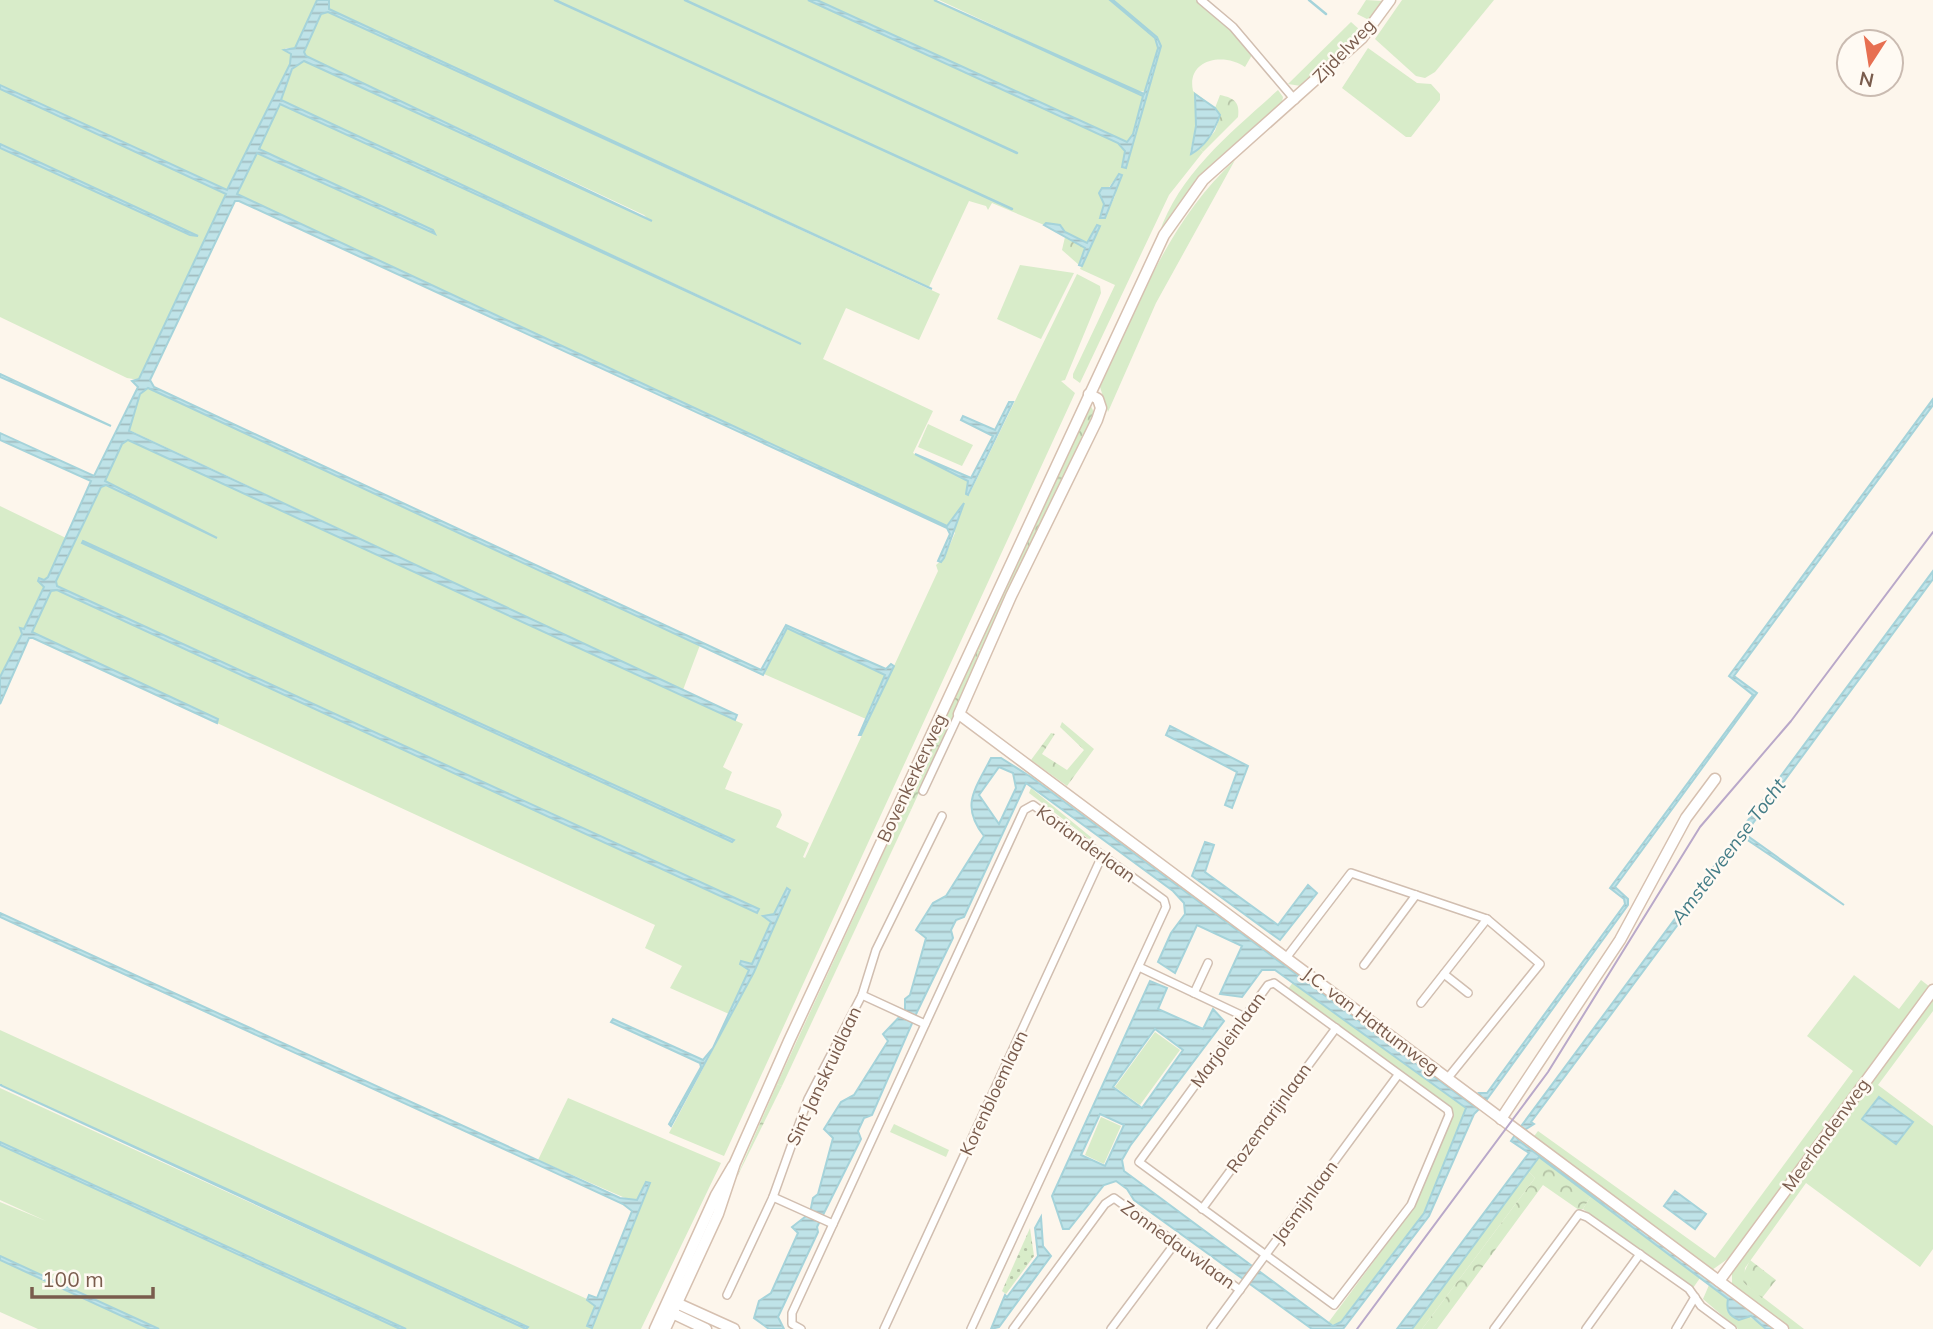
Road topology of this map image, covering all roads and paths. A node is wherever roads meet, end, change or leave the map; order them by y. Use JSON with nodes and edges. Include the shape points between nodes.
{"nodes":[{"id":1,"x":1201,"y":0,"type":"edge"},
{"id":2,"x":1390,"y":0,"type":"edge"},
{"id":3,"x":1295,"y":100,"type":"junction"},
{"id":4,"x":1084,"y":391,"type":"junction"},
{"id":5,"x":959,"y":714,"type":"junction"},
{"id":6,"x":1715,"y":779,"type":"dead end"},
{"id":7,"x":922,"y":791,"type":"dead end"},
{"id":8,"x":942,"y":816,"type":"dead end"},
{"id":9,"x":1102,"y":856,"type":"junction"},
{"id":10,"x":1416,"y":895,"type":"junction"},
{"id":11,"x":1487,"y":919,"type":"junction"},
{"id":12,"x":1286,"y":958,"type":"junction"},
{"id":13,"x":1208,"y":963,"type":"dead end"},
{"id":14,"x":1364,"y":965,"type":"dead end"},
{"id":15,"x":1139,"y":967,"type":"junction"},
{"id":16,"x":1444,"y":974,"type":"junction"},
{"id":17,"x":1933,"y":990,"type":"edge"},
{"id":18,"x":1194,"y":993,"type":"junction"},
{"id":19,"x":1468,"y":993,"type":"dead end"},
{"id":20,"x":862,"y":995,"type":"junction"},
{"id":21,"x":1421,"y":1003,"type":"dead end"},
{"id":22,"x":1245,"y":1017,"type":"junction"},
{"id":23,"x":925,"y":1024,"type":"junction"},
{"id":24,"x":1336,"y":1028,"type":"junction"},
{"id":25,"x":1398,"y":1075,"type":"junction"},
{"id":26,"x":1447,"y":1079,"type":"junction"},
{"id":27,"x":1501,"y":1119,"type":"junction"},
{"id":28,"x":773,"y":1197,"type":"junction"},
{"id":29,"x":1202,"y":1209,"type":"junction"},
{"id":30,"x":833,"y":1224,"type":"junction"},
{"id":31,"x":1176,"y":1242,"type":"junction"},
{"id":32,"x":1640,"y":1254,"type":"junction"},
{"id":33,"x":1265,"y":1256,"type":"junction"},
{"id":34,"x":1719,"y":1281,"type":"junction"},
{"id":35,"x":1242,"y":1287,"type":"junction"},
{"id":36,"x":727,"y":1295,"type":"dead end"},
{"id":37,"x":1695,"y":1297,"type":"junction"},
{"id":38,"x":671,"y":1306,"type":"junction"},
{"id":39,"x":655,"y":1329,"type":"edge"},
{"id":40,"x":665,"y":1329,"type":"edge"},
{"id":41,"x":705,"y":1329,"type":"edge"},
{"id":42,"x":734,"y":1329,"type":"edge"},
{"id":43,"x":801,"y":1329,"type":"edge"},
{"id":44,"x":884,"y":1329,"type":"edge"},
{"id":45,"x":971,"y":1329,"type":"edge"},
{"id":46,"x":1013,"y":1329,"type":"edge"},
{"id":47,"x":1111,"y":1329,"type":"edge"},
{"id":48,"x":1211,"y":1329,"type":"edge"},
{"id":49,"x":1494,"y":1329,"type":"edge"},
{"id":50,"x":1586,"y":1329,"type":"edge"},
{"id":51,"x":1676,"y":1329,"type":"edge"},
{"id":52,"x":1732,"y":1329,"type":"edge"},
{"id":53,"x":1783,"y":1329,"type":"edge"}],
"edges":[{"from":1,"to":3,"type":"street","via":[[1233,26]]},
{"from":2,"to":3,"type":"street","name":"Zijdelweg","via":[[1362,38]]},
{"from":3,"to":4,"type":"street","name":"Bovenkerkerweg","via":[[1203,180],[1187,201],[1164,235]]},
{"from":4,"to":5,"type":"street","name":"Bovenkerkerweg","via":[[1098,399],[1097,420]]},
{"from":4,"to":38,"type":"street","name":"Bovenkerkerweg","via":[[758,1111],[735,1163],[729,1191]]},
{"from":5,"to":7,"type":"street","name":"Bovenkerkerweg"},
{"from":5,"to":12,"type":"street","name":"J.C. van Hattumweg"},
{"from":6,"to":27,"type":"street","via":[[1686,818],[1620,940]]},
{"from":8,"to":20,"type":"street","name":"Sint Janskruidlaan","via":[[876,950]]},
{"from":9,"to":15,"type":"street","name":"Korianderlaan","via":[[1166,904]]},
{"from":9,"to":23,"type":"street","name":"Korianderlaan","via":[[1036,807],[1026,807]]},
{"from":9,"to":44,"type":"street","name":"Korenbloemlaan"},
{"from":10,"to":11,"type":"street"},
{"from":10,"to":12,"type":"street","via":[[1351,873]]},
{"from":10,"to":14,"type":"street"},
{"from":11,"to":16,"type":"street"},
{"from":11,"to":26,"type":"street","via":[[1540,964]]},
{"from":12,"to":26,"type":"street","name":"J.C. van Hattumweg"},
{"from":13,"to":18,"type":"street"},
{"from":15,"to":18,"type":"street"},
{"from":15,"to":45,"type":"street","name":"Korianderlaan"},
{"from":16,"to":19,"type":"street"},
{"from":16,"to":21,"type":"street"},
{"from":17,"to":34,"type":"street","name":"Meerlandenweg"},
{"from":18,"to":22,"type":"street"},
{"from":20,"to":23,"type":"street","name":"Sint Janskruidlaan"},
{"from":20,"to":28,"type":"street","name":"Sint Janskruidlaan","via":[[808,1100]]},
{"from":22,"to":24,"type":"street","name":"Marjoleinlaan","via":[[1274,983]]},
{"from":22,"to":29,"type":"street","name":"Marjoleinlaan","via":[[1139,1163]]},
{"from":23,"to":30,"type":"street","name":"Korianderlaan"},
{"from":24,"to":25,"type":"street","name":"Marjoleinlaan"},
{"from":24,"to":29,"type":"street","name":"Rozemarijnlaan"},
{"from":25,"to":33,"type":"street","name":"Jasmijnlaan"},
{"from":25,"to":33,"type":"street","name":"Marjoleinlaan","via":[[1449,1115],[1411,1205],[1334,1305]]},
{"from":26,"to":27,"type":"street","name":"J.C. van Hattumweg"},
{"from":27,"to":34,"type":"street","name":"J.C. van Hattumweg"},
{"from":28,"to":30,"type":"street"},
{"from":28,"to":36,"type":"street","name":"Sint Janskruidlaan"},
{"from":29,"to":33,"type":"street","name":"Marjoleinlaan"},
{"from":30,"to":43,"type":"street","name":"Korianderlaan","via":[[792,1313],[792,1324]]},
{"from":31,"to":35,"type":"street","name":"Zonnedauwlaan"},
{"from":31,"to":46,"type":"street","name":"Zonnedauwlaan","via":[[1114,1198]]},
{"from":31,"to":47,"type":"street"},
{"from":32,"to":37,"type":"street"},
{"from":32,"to":49,"type":"street","via":[[1579,1214]]},
{"from":32,"to":50,"type":"street"},
{"from":33,"to":35,"type":"street","name":"Jasmijnlaan"},
{"from":34,"to":53,"type":"street","name":"J.C. van Hattumweg"},
{"from":35,"to":48,"type":"street","name":"Jasmijnlaan"},
{"from":37,"to":51,"type":"street"},
{"from":37,"to":52,"type":"street"},
{"from":38,"to":39,"type":"street","name":"Bovenkerkerweg"},
{"from":38,"to":40,"type":"street","name":"Bovenkerkerweg"},
{"from":38,"to":41,"type":"street"},
{"from":38,"to":42,"type":"street"}]}
